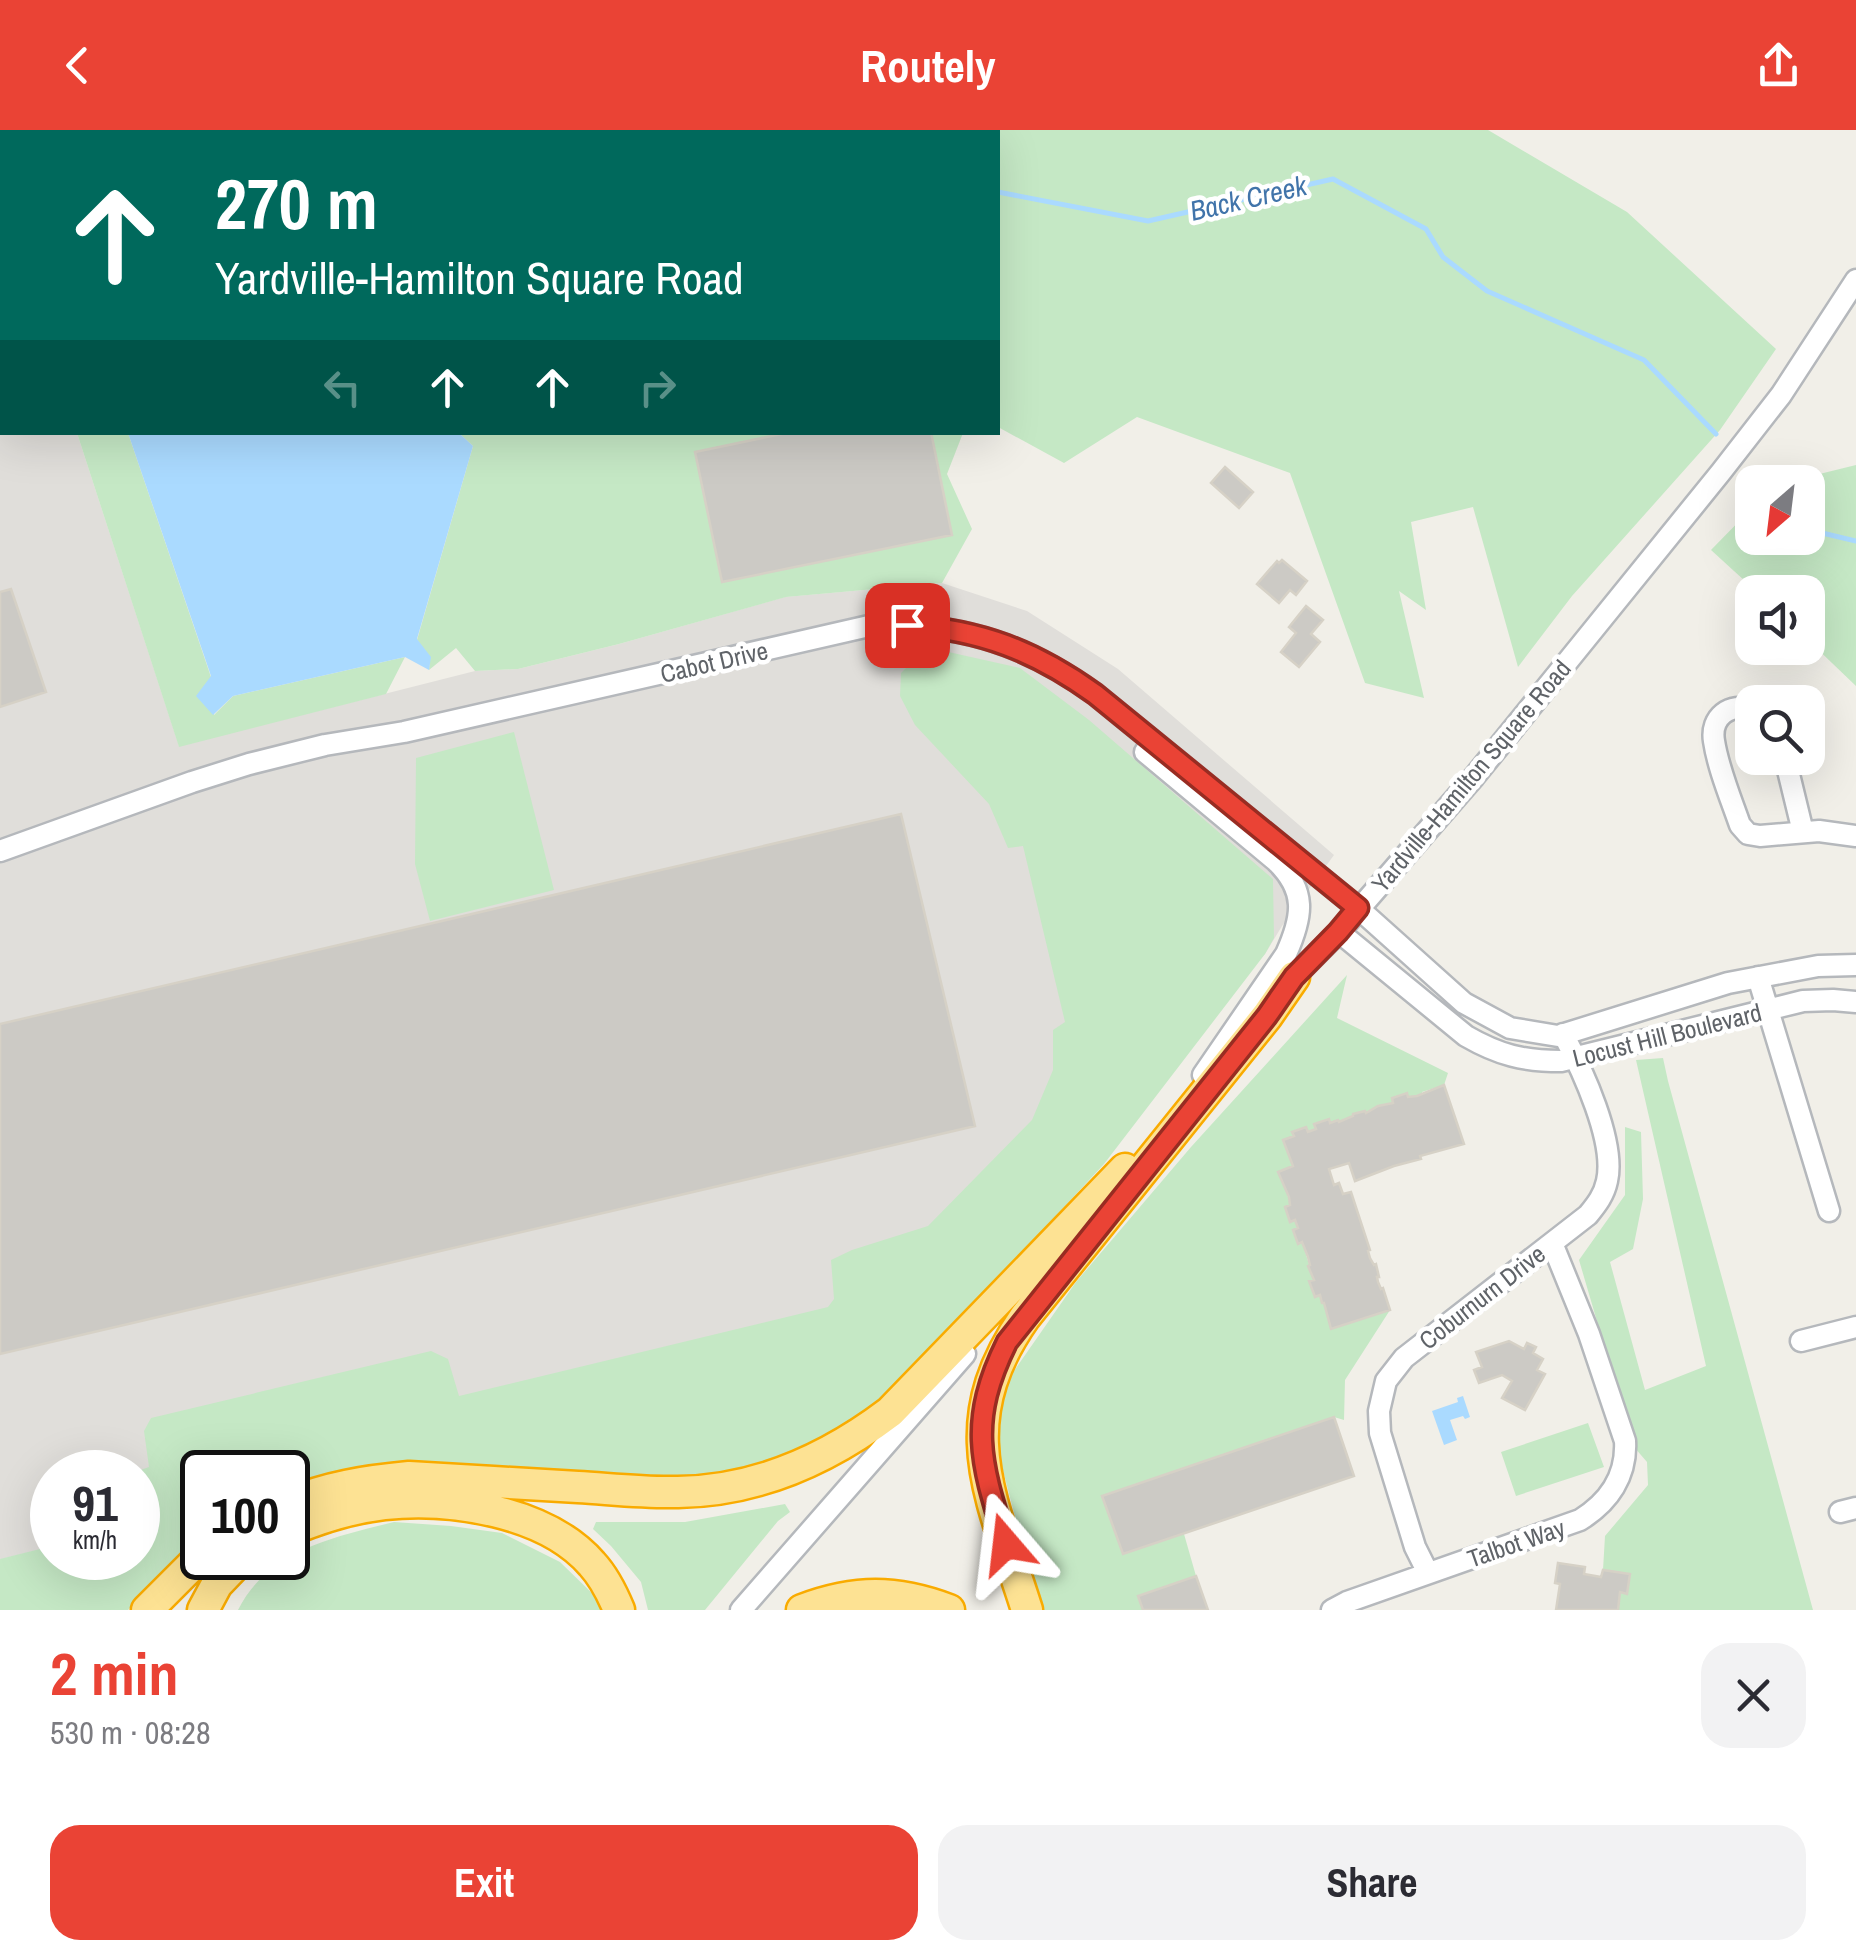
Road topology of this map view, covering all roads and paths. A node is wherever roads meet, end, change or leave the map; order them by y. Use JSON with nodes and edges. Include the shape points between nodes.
{"nodes":[{"id":1,"x":1856,"y":280,"type":"edge"},
{"id":2,"x":1095,"y":694,"type":"junction"},
{"id":3,"x":1735,"y":707,"type":"edge"},
{"id":4,"x":1790,"y":775,"type":"edge"},
{"id":5,"x":1803,"y":832,"type":"junction"},
{"id":6,"x":1856,"y":836,"type":"edge"},
{"id":7,"x":0,"y":851,"type":"edge"},
{"id":8,"x":1358,"y":908,"type":"junction"},
{"id":9,"x":1338,"y":932,"type":"junction"},
{"id":10,"x":1856,"y":965,"type":"edge"},
{"id":11,"x":1294,"y":977,"type":"junction"},
{"id":12,"x":1758,"y":978,"type":"junction"},
{"id":13,"x":1856,"y":1002,"type":"edge"},
{"id":14,"x":1769,"y":1010,"type":"junction"},
{"id":15,"x":1564,"y":1034,"type":"junction"},
{"id":16,"x":1576,"y":1058,"type":"junction"},
{"id":17,"x":1197,"y":1084,"type":"junction"},
{"id":18,"x":1124,"y":1169,"type":"junction"},
{"id":19,"x":1829,"y":1211,"type":"dead end"},
{"id":20,"x":1552,"y":1243,"type":"junction"},
{"id":21,"x":1856,"y":1327,"type":"edge"},
{"id":22,"x":1801,"y":1341,"type":"dead end"},
{"id":23,"x":310,"y":1496,"type":"edge"},
{"id":24,"x":310,"y":1522,"type":"edge"},
{"id":25,"x":1428,"y":1574,"type":"junction"},
{"id":26,"x":180,"y":1577,"type":"edge"},
{"id":27,"x":222,"y":1580,"type":"edge"},
{"id":28,"x":148,"y":1610,"type":"edge"},
{"id":29,"x":203,"y":1610,"type":"edge"},
{"id":30,"x":619,"y":1610,"type":"edge"},
{"id":31,"x":742,"y":1610,"type":"edge"},
{"id":32,"x":802,"y":1610,"type":"edge"},
{"id":33,"x":949,"y":1610,"type":"edge"},
{"id":34,"x":1027,"y":1610,"type":"edge"},
{"id":35,"x":1332,"y":1610,"type":"edge"}],
"edges":[{"from":1,"to":8,"type":"street","name":"Yardville-Hamilton Square Road","via":[[1722,472],[1474,777]]},
{"from":2,"to":7,"type":"street","name":"Cabot Drive","via":[[1036,656],[971,633],[870,626],[249,764]]},
{"from":2,"to":8,"type":"street","name":"Cabot Drive"},
{"from":2,"to":17,"type":"street","via":[[1122,733],[1276,861],[1298,891],[1286,954]]},
{"from":3,"to":5,"type":"street","via":[[1716,720],[1713,738],[1740,825],[1760,836]]},
{"from":4,"to":5,"type":"street"},
{"from":5,"to":6,"type":"street"},
{"from":8,"to":9,"type":"street","name":"Yardville-Hamilton Square Road"},
{"from":8,"to":15,"type":"street","name":"Locust Hill Boulevard","via":[[1464,1002],[1510,1028]]},
{"from":9,"to":11,"type":"street","name":"Yardville-Hamilton Square Road"},
{"from":9,"to":16,"type":"street","name":"Locust Hill Boulevard","via":[[1490,1049],[1531,1061]]},
{"from":10,"to":12,"type":"street","name":"Locust Hill Boulevard"},
{"from":11,"to":17,"type":"street","name":"Yardville-Hamilton Square Road"},
{"from":11,"to":34,"type":"highway","via":[[1025,1317],[994,1368],[982,1450]]},
{"from":12,"to":14,"type":"street"},
{"from":12,"to":15,"type":"street","name":"Locust Hill Boulevard"},
{"from":13,"to":14,"type":"street","name":"Locust Hill Boulevard"},
{"from":14,"to":16,"type":"street","name":"Locust Hill Boulevard"},
{"from":14,"to":19,"type":"street"},
{"from":15,"to":16,"type":"street","name":"Coburnurn Drive"},
{"from":16,"to":20,"type":"street","name":"Coburnurn Drive","via":[[1599,1117],[1608,1179],[1588,1215]]},
{"from":17,"to":18,"type":"street","name":"Yardville-Hamilton Square Road"},
{"from":18,"to":23,"type":"highway","via":[[890,1412],[794,1469],[726,1488],[675,1492],[409,1477]]},
{"from":18,"to":31,"type":"street","name":"Yardville-Hamilton Square Road"},
{"from":20,"to":25,"type":"street","name":"Coburnurn Drive","via":[[1404,1358],[1386,1381],[1380,1434]]},
{"from":20,"to":25,"type":"street","name":"Talbot Way","via":[[1625,1441],[1621,1477],[1580,1520]]},
{"from":21,"to":22,"type":"street"},
{"from":24,"to":30,"type":"highway","via":[[384,1504],[498,1512],[574,1547],[600,1574]]},
{"from":25,"to":35,"type":"street","name":"Talbot Way"},
{"from":26,"to":28,"type":"highway"},
{"from":27,"to":29,"type":"highway"},
{"from":32,"to":33,"type":"highway","via":[[876,1594]]}]}
